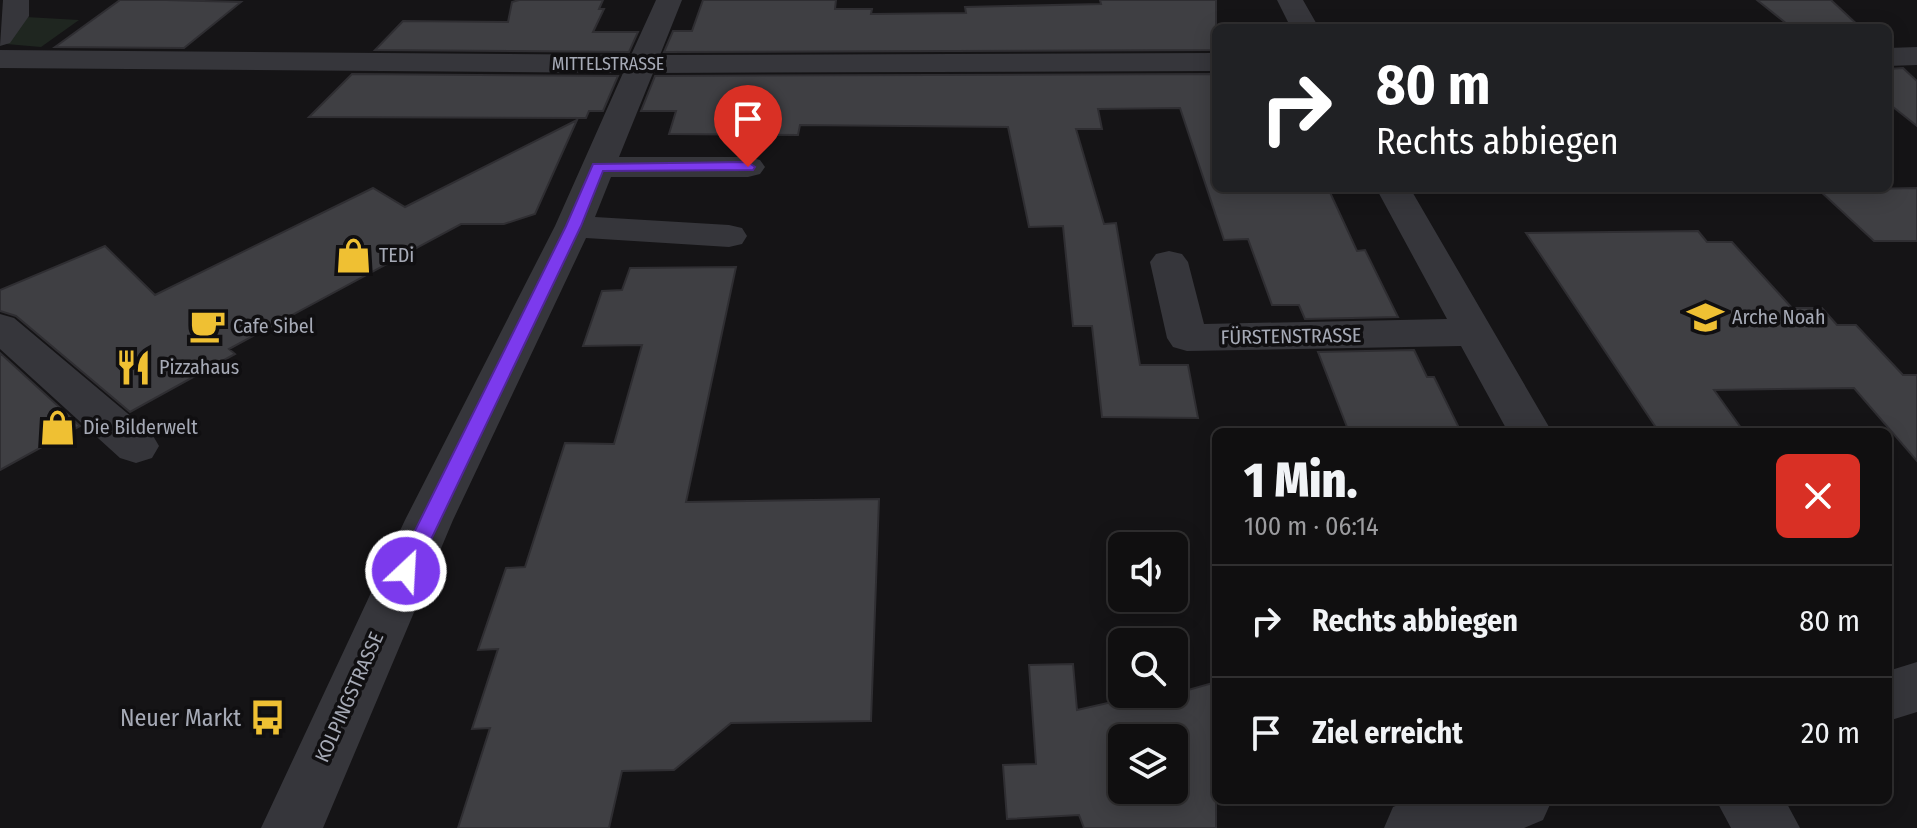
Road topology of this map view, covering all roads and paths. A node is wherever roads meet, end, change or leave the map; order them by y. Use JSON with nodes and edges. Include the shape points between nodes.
{"nodes":[{"id":1,"x":16,"y":0,"type":"edge"},
{"id":2,"x":669,"y":0,"type":"edge"},
{"id":3,"x":1290,"y":0,"type":"edge"},
{"id":4,"x":1303,"y":24,"type":"edge"},
{"id":5,"x":0,"y":37,"type":"edge"},
{"id":6,"x":1917,"y":56,"type":"edge"},
{"id":7,"x":1892,"y":57,"type":"edge"},
{"id":8,"x":0,"y":59,"type":"edge"},
{"id":9,"x":1212,"y":62,"type":"edge"},
{"id":10,"x":641,"y":64,"type":"junction"},
{"id":11,"x":598,"y":167,"type":"junction"},
{"id":12,"x":748,"y":167,"type":"dead end"},
{"id":13,"x":1395,"y":192,"type":"edge"},
{"id":14,"x":573,"y":226,"type":"junction"},
{"id":15,"x":729,"y":236,"type":"dead end"},
{"id":16,"x":1169,"y":262,"type":"dead end"},
{"id":17,"x":0,"y":327,"type":"edge"},
{"id":18,"x":1474,"y":332,"type":"junction"},
{"id":19,"x":1528,"y":428,"type":"edge"},
{"id":20,"x":136,"y":446,"type":"dead end"},
{"id":21,"x":1917,"y":687,"type":"edge"},
{"id":22,"x":1892,"y":695,"type":"edge"},
{"id":23,"x":1507,"y":804,"type":"edge"},
{"id":24,"x":1749,"y":804,"type":"edge"},
{"id":25,"x":292,"y":828,"type":"edge"},
{"id":26,"x":1415,"y":828,"type":"edge"},
{"id":27,"x":1769,"y":828,"type":"edge"}],
"edges":[{"from":1,"to":5,"type":"street","via":[[15,16]]},
{"from":2,"to":10,"type":"street","name":"KOLPINGSTRASSE"},
{"from":3,"to":4,"type":"street"},
{"from":6,"to":7,"type":"street"},
{"from":8,"to":10,"type":"street","name":"MITTELSTRASSE"},
{"from":9,"to":10,"type":"street","name":"MITTELSTRASSE"},
{"from":10,"to":11,"type":"street","name":"KOLPINGSTRASSE"},
{"from":11,"to":12,"type":"street"},
{"from":11,"to":14,"type":"street","name":"KOLPINGSTRASSE"},
{"from":13,"to":18,"type":"street"},
{"from":14,"to":15,"type":"street"},
{"from":14,"to":25,"type":"street","name":"KOLPINGSTRASSE","via":[[429,520]]},
{"from":16,"to":18,"type":"street","name":"FÜRSTENSTRASSE","via":[[1187,338]]},
{"from":17,"to":20,"type":"street"},
{"from":18,"to":19,"type":"street"},
{"from":21,"to":22,"type":"street"},
{"from":23,"to":26,"type":"street"},
{"from":24,"to":27,"type":"street"}]}
